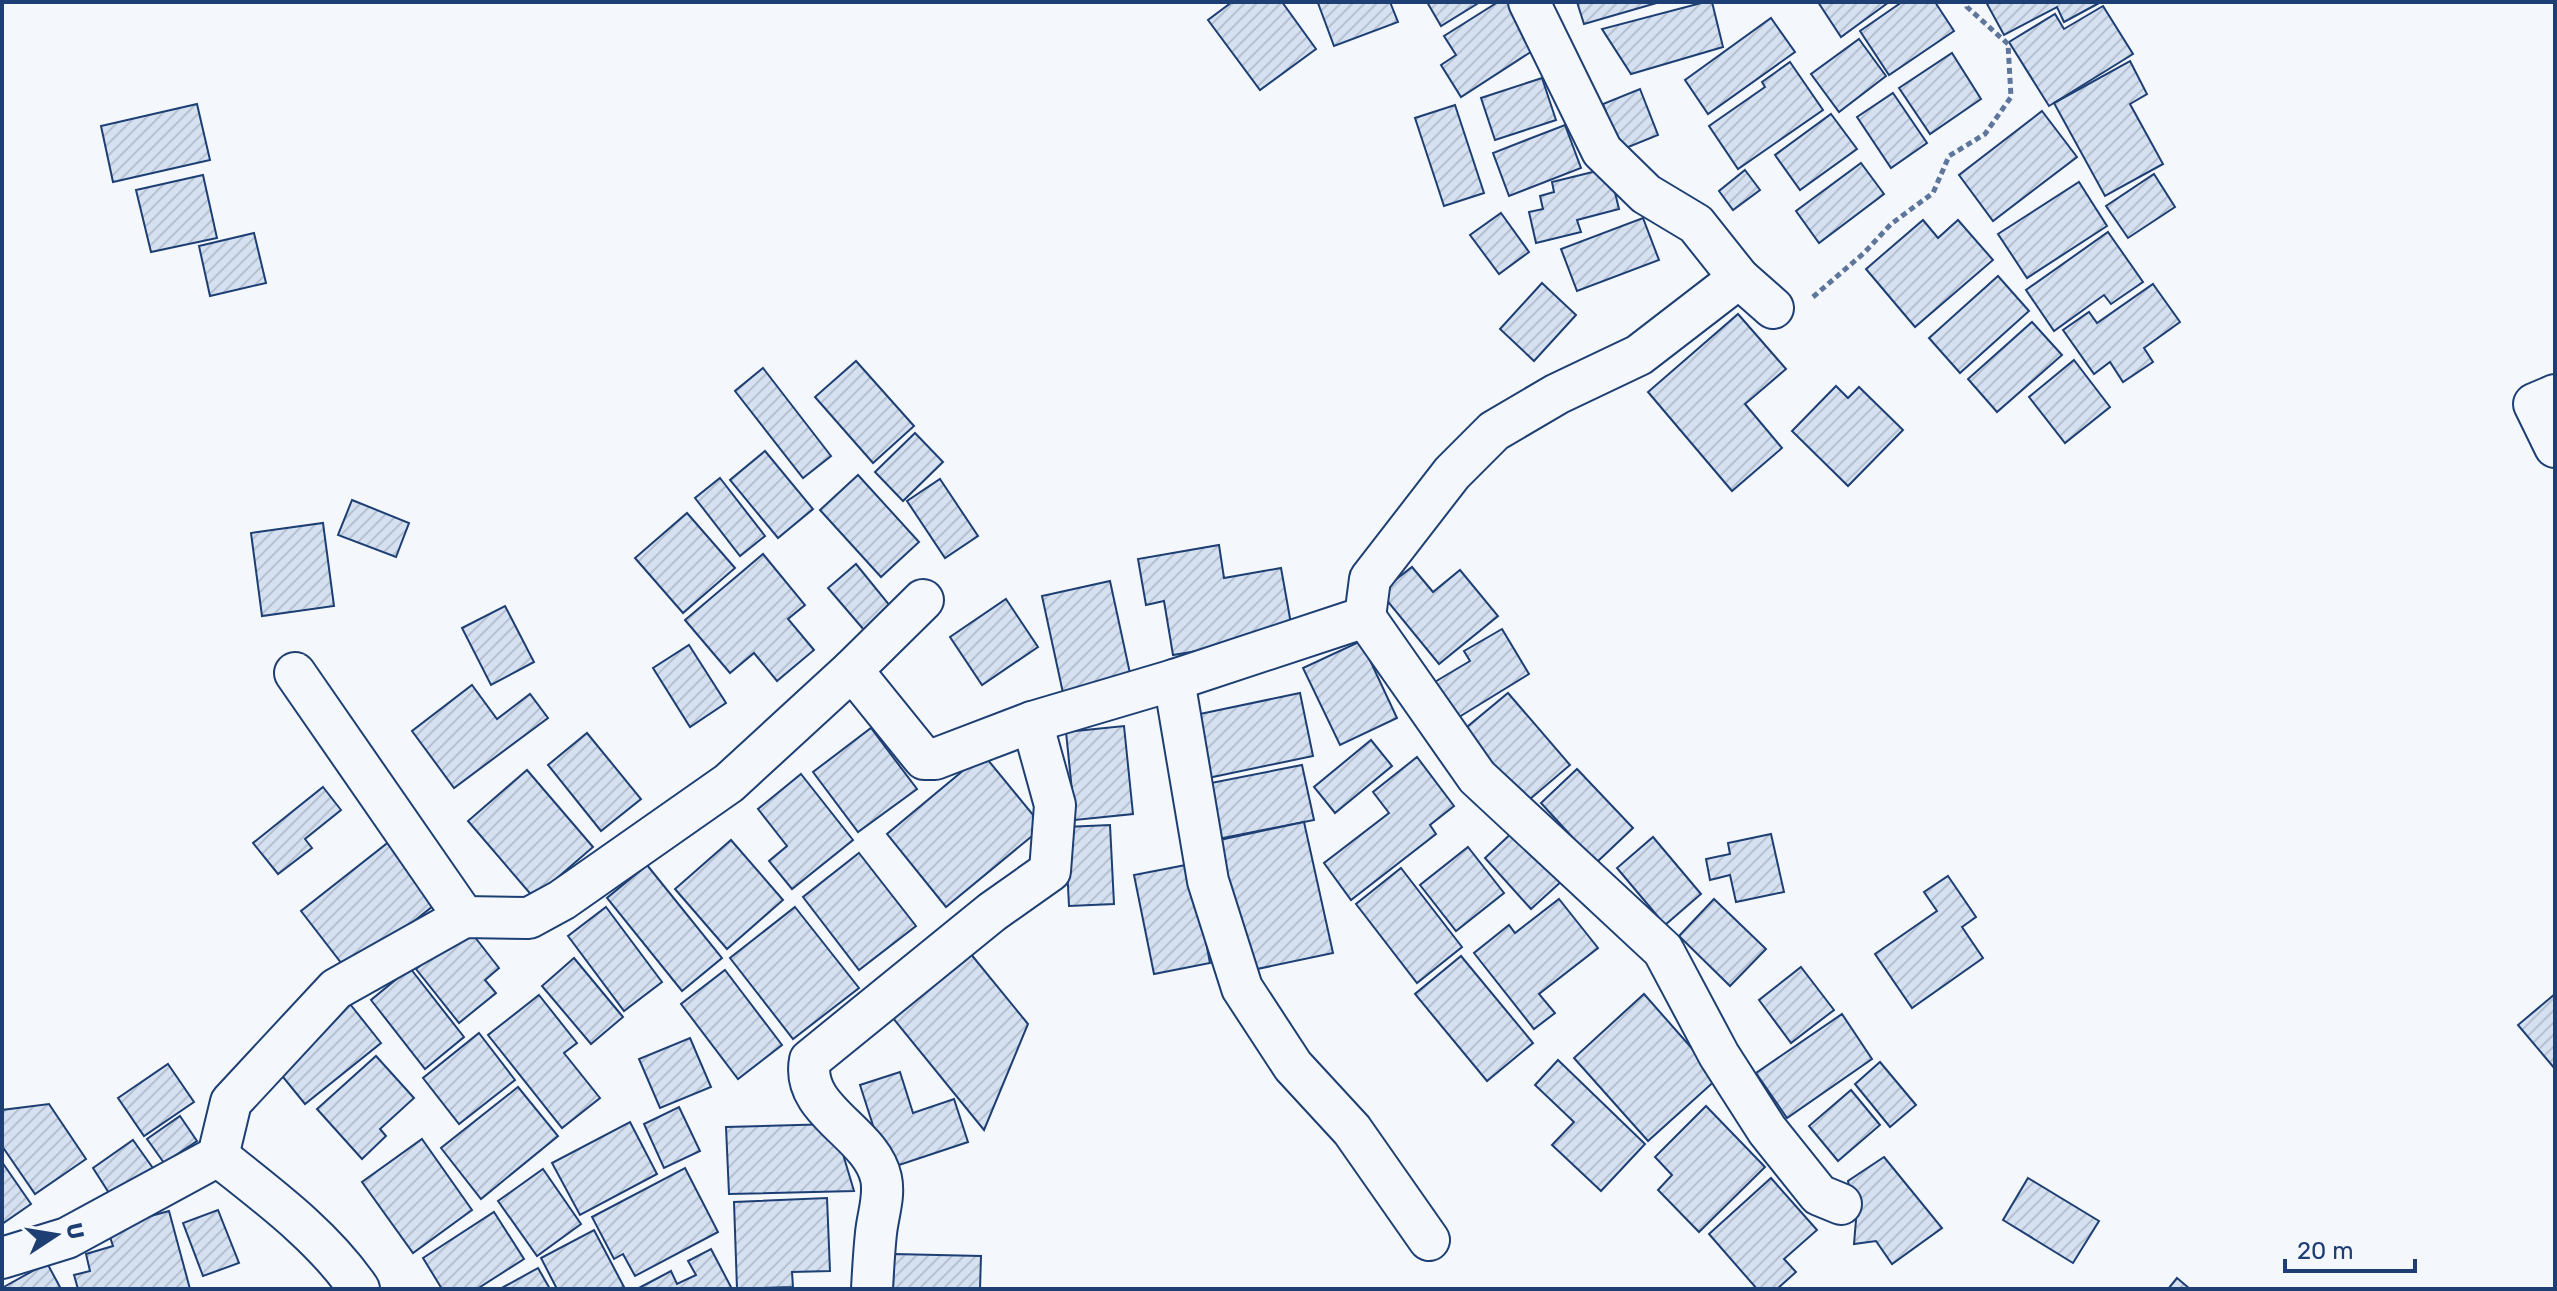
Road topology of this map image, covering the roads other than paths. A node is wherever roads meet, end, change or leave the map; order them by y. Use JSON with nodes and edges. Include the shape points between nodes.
{"nodes":[{"id":1,"x":1529,"y":2,"type":"edge"},
{"id":2,"x":1739,"y":278,"type":"junction"},
{"id":3,"x":1773,"y":308,"type":"road end"},
{"id":4,"x":2555,"y":395,"type":"edge"},
{"id":5,"x":2555,"y":447,"type":"edge"},
{"id":6,"x":923,"y":600,"type":"dead end"},
{"id":7,"x":1365,"y":617,"type":"junction"},
{"id":8,"x":852,"y":670,"type":"junction"},
{"id":9,"x":295,"y":673,"type":"dead end"},
{"id":10,"x":1174,"y":680,"type":"junction"},
{"id":11,"x":1032,"y":722,"type":"junction"},
{"id":12,"x":464,"y":917,"type":"junction"},
{"id":13,"x":218,"y":1156,"type":"junction"},
{"id":14,"x":1841,"y":1204,"type":"dead end"},
{"id":15,"x":1429,"y":1240,"type":"dead end"},
{"id":16,"x":2,"y":1258,"type":"edge"},
{"id":17,"x":359,"y":1289,"type":"edge"},
{"id":18,"x":872,"y":1289,"type":"edge"}],
"edges":[{"from":1,"to":2,"type":"street","via":[[1602,151],[1646,194],[1696,224]]},
{"from":2,"to":3,"type":"street"},
{"from":2,"to":7,"type":"street","via":[[1639,355],[1494,431],[1452,473],[1370,579]]},
{"from":4,"to":5,"type":"street","via":[[2534,404]]},
{"from":6,"to":8,"type":"street"},
{"from":7,"to":10,"type":"street"},
{"from":7,"to":14,"type":"street","via":[[1477,777],[1663,950],[1719,1055],[1767,1130],[1819,1195]]},
{"from":8,"to":11,"type":"street","via":[[924,759]]},
{"from":8,"to":12,"type":"street","via":[[729,783],[562,900],[529,918]]},
{"from":9,"to":12,"type":"street"},
{"from":10,"to":11,"type":"street"},
{"from":10,"to":15,"type":"street","via":[[1208,881],[1242,988],[1293,1066],[1352,1130]]},
{"from":11,"to":18,"type":"street","via":[[1055,805],[1050,871],[810,1060],[811,1086],[821,1103],[875,1161],[881,1176]]},
{"from":12,"to":13,"type":"street","via":[[336,989],[231,1102]]},
{"from":13,"to":16,"type":"street","via":[[67,1238]]},
{"from":13,"to":17,"type":"street","via":[[280,1206]]}]}
